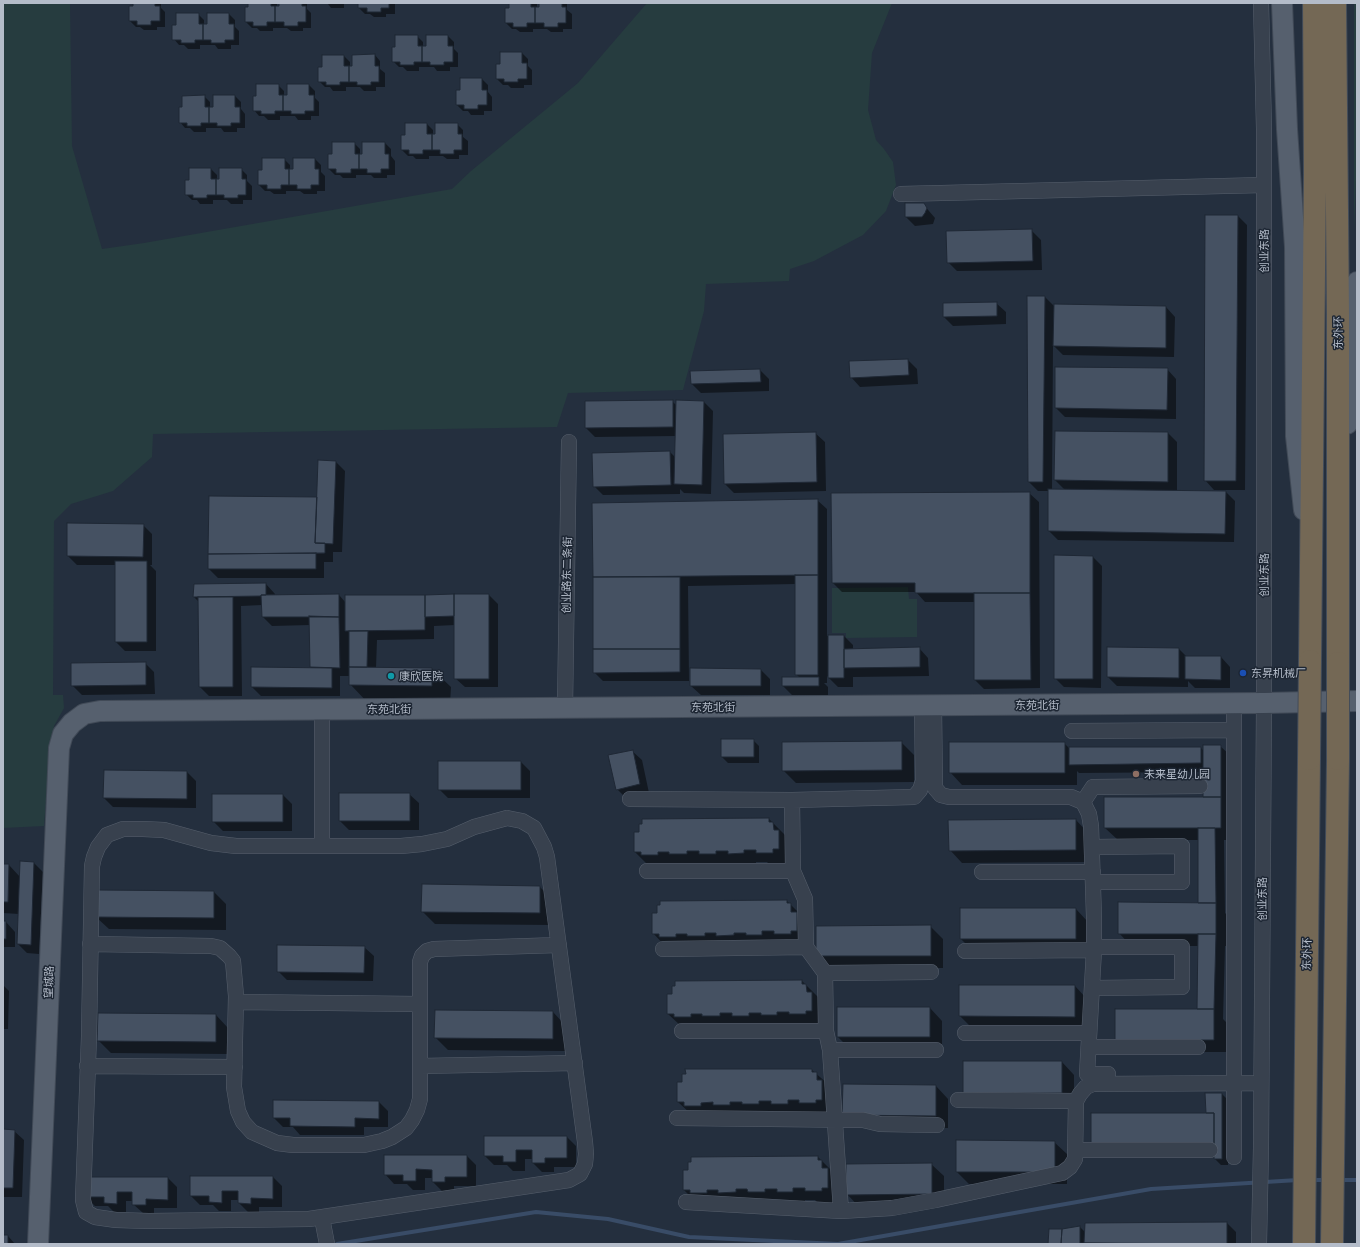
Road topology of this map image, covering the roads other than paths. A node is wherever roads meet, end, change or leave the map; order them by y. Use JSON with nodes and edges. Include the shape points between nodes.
{"nodes":[{"id":1,"x":1261,"y":3,"type":"edge"},
{"id":2,"x":1282,"y":3,"type":"edge"},
{"id":3,"x":1314,"y":3,"type":"edge"},
{"id":4,"x":1335,"y":3,"type":"edge"},
{"id":5,"x":1264,"y":185,"type":"junction"},
{"id":6,"x":901,"y":194,"type":"dead end"},
{"id":7,"x":1357,"y":282,"type":"edge"},
{"id":8,"x":569,"y":442,"type":"dead end"},
{"id":9,"x":1310,"y":572,"type":"junction"},
{"id":10,"x":1338,"y":572,"type":"junction"},
{"id":11,"x":1357,"y":701,"type":"edge"},
{"id":12,"x":1234,"y":703,"type":"junction"},
{"id":13,"x":1264,"y":703,"type":"junction"},
{"id":14,"x":928,"y":706,"type":"junction"},
{"id":15,"x":565,"y":708,"type":"junction"},
{"id":16,"x":322,"y":710,"type":"junction"},
{"id":17,"x":72,"y":723,"type":"joint"},
{"id":18,"x":1234,"y":730,"type":"junction"},
{"id":19,"x":1072,"y":731,"type":"dead end"},
{"id":20,"x":1200,"y":786,"type":"dead end"},
{"id":21,"x":914,"y":797,"type":"junction"},
{"id":22,"x":949,"y":798,"type":"junction"},
{"id":23,"x":630,"y":799,"type":"dead end"},
{"id":24,"x":792,"y":800,"type":"junction"},
{"id":25,"x":1083,"y":802,"type":"junction"},
{"id":26,"x":322,"y":846,"type":"junction"},
{"id":27,"x":1092,"y":847,"type":"junction"},
{"id":28,"x":648,"y":871,"type":"dead end"},
{"id":29,"x":792,"y":871,"type":"junction"},
{"id":30,"x":982,"y":872,"type":"dead end"},
{"id":31,"x":1093,"y":877,"type":"junction"},
{"id":32,"x":90,"y":944,"type":"junction"},
{"id":33,"x":559,"y":945,"type":"junction"},
{"id":34,"x":806,"y":947,"type":"junction"},
{"id":35,"x":1094,"y":948,"type":"junction"},
{"id":36,"x":663,"y":949,"type":"dead end"},
{"id":37,"x":966,"y":951,"type":"dead end"},
{"id":38,"x":931,"y":972,"type":"dead end"},
{"id":39,"x":825,"y":973,"type":"junction"},
{"id":40,"x":1092,"y":988,"type":"junction"},
{"id":41,"x":236,"y":1002,"type":"junction"},
{"id":42,"x":420,"y":1004,"type":"junction"},
{"id":43,"x":682,"y":1031,"type":"dead end"},
{"id":44,"x":826,"y":1031,"type":"junction"},
{"id":45,"x":965,"y":1032,"type":"dead end"},
{"id":46,"x":1089,"y":1040,"type":"junction"},
{"id":47,"x":1198,"y":1047,"type":"dead end"},
{"id":48,"x":830,"y":1050,"type":"junction"},
{"id":49,"x":936,"y":1050,"type":"dead end"},
{"id":50,"x":575,"y":1063,"type":"junction"},
{"id":51,"x":87,"y":1066,"type":"junction"},
{"id":52,"x":420,"y":1066,"type":"junction"},
{"id":53,"x":235,"y":1067,"type":"junction"},
{"id":54,"x":1234,"y":1078,"type":"junction"},
{"id":55,"x":1261,"y":1078,"type":"junction"},
{"id":56,"x":1086,"y":1081,"type":"junction"},
{"id":57,"x":958,"y":1100,"type":"dead end"},
{"id":58,"x":1076,"y":1101,"type":"junction"},
{"id":59,"x":677,"y":1118,"type":"dead end"},
{"id":60,"x":835,"y":1120,"type":"junction"},
{"id":61,"x":937,"y":1124,"type":"dead end"},
{"id":62,"x":1075,"y":1150,"type":"junction"},
{"id":63,"x":1210,"y":1150,"type":"dead end"},
{"id":64,"x":1234,"y":1157,"type":"dead end"},
{"id":65,"x":686,"y":1202,"type":"dead end"},
{"id":66,"x":841,"y":1211,"type":"junction"},
{"id":67,"x":323,"y":1223,"type":"junction"},
{"id":68,"x":38,"y":1244,"type":"edge"},
{"id":69,"x":327,"y":1244,"type":"edge"},
{"id":70,"x":1259,"y":1244,"type":"edge"},
{"id":71,"x":1304,"y":1244,"type":"edge"},
{"id":72,"x":1332,"y":1244,"type":"edge"}],
"edges":[{"from":1,"to":5,"type":"street","name":"创业东路"},
{"from":2,"to":9,"type":"main road","via":[[1287,129],[1296,247],[1296,436]]},
{"from":3,"to":9,"type":"highway","via":[[1315,174]]},
{"from":4,"to":10,"type":"highway","name":"东外环"},
{"from":5,"to":6,"type":"street"},
{"from":5,"to":13,"type":"street","name":"创业东路"},
{"from":7,"to":10,"type":"main road"},
{"from":8,"to":15,"type":"street","name":"创业路东二条街"},
{"from":9,"to":71,"type":"highway","name":"东外环","bridge":true},
{"from":10,"to":72,"type":"highway","name":"东外环","bridge":true},
{"from":11,"to":13,"type":"main road","name":"东苑北街"},
{"from":12,"to":13,"type":"main road","name":"东苑北街"},
{"from":12,"to":14,"type":"main road","name":"东苑北街"},
{"from":12,"to":18,"type":"street"},
{"from":13,"to":55,"type":"street","name":"创业东路"},
{"from":14,"to":15,"type":"main road","name":"东苑北街"},
{"from":14,"to":21,"type":"street","via":[[923,781]]},
{"from":14,"to":22,"type":"street","via":[[935,788],[941,795]]},
{"from":15,"to":16,"type":"main road","name":"东苑北街"},
{"from":16,"to":17,"type":"main road","name":"东苑北街","via":[[100,711],[84,714]]},
{"from":16,"to":26,"type":"street"},
{"from":17,"to":68,"type":"main road","name":"望城路","via":[[63,734],[59,748]]},
{"from":18,"to":19,"type":"street"},
{"from":18,"to":54,"type":"street"},
{"from":20,"to":25,"type":"street","via":[[1093,787]]},
{"from":21,"to":22,"type":"street"},
{"from":21,"to":24,"type":"street"},
{"from":22,"to":25,"type":"street","via":[[1071,798]]},
{"from":23,"to":24,"type":"street"},
{"from":24,"to":29,"type":"street"},
{"from":25,"to":27,"type":"street","via":[[1089,814]]},
{"from":26,"to":32,"type":"street","via":[[236,846],[211,843],[164,830],[122,829],[107,835],[98,847],[92,866]]},
{"from":26,"to":33,"type":"street","via":[[422,844],[447,839],[474,827],[507,818],[522,820],[534,828],[547,857]]},
{"from":27,"to":31,"type":"street"},
{"from":27,"to":31,"type":"street","via":[[1182,846],[1182,882]]},
{"from":28,"to":29,"type":"street"},
{"from":29,"to":34,"type":"street","via":[[805,899]]},
{"from":30,"to":31,"type":"street"},
{"from":31,"to":35,"type":"street"},
{"from":32,"to":41,"type":"street","via":[[220,948],[233,961]]},
{"from":32,"to":51,"type":"street"},
{"from":33,"to":42,"type":"street","via":[[427,951],[420,962]]},
{"from":33,"to":50,"type":"street"},
{"from":34,"to":36,"type":"street"},
{"from":34,"to":39,"type":"street"},
{"from":35,"to":37,"type":"street"},
{"from":35,"to":40,"type":"street"},
{"from":35,"to":40,"type":"street","via":[[1182,947],[1182,987]]},
{"from":38,"to":39,"type":"street"},
{"from":39,"to":44,"type":"street"},
{"from":40,"to":46,"type":"street"},
{"from":41,"to":42,"type":"street"},
{"from":41,"to":53,"type":"street"},
{"from":42,"to":52,"type":"street"},
{"from":43,"to":44,"type":"street"},
{"from":44,"to":48,"type":"street"},
{"from":45,"to":46,"type":"street"},
{"from":46,"to":47,"type":"street"},
{"from":46,"to":56,"type":"street"},
{"from":48,"to":49,"type":"street"},
{"from":48,"to":60,"type":"street"},
{"from":50,"to":52,"type":"street"},
{"from":50,"to":67,"type":"street","via":[[586,1154],[580,1174],[570,1180]]},
{"from":51,"to":53,"type":"street"},
{"from":51,"to":67,"type":"street","via":[[82,1200],[86,1212],[95,1217],[116,1220],[309,1219]]},
{"from":52,"to":53,"type":"street","via":[[420,1099],[417,1110],[406,1128],[392,1137],[364,1145],[277,1143],[252,1132],[243,1122],[235,1100]]},
{"from":54,"to":55,"type":"street"},
{"from":54,"to":56,"type":"street","via":[[1093,1084]]},
{"from":54,"to":64,"type":"street"},
{"from":55,"to":70,"type":"street","name":"创业东路"},
{"from":56,"to":58,"type":"street"},
{"from":57,"to":58,"type":"street"},
{"from":58,"to":62,"type":"street"},
{"from":59,"to":60,"type":"street"},
{"from":60,"to":61,"type":"street","via":[[863,1120],[880,1124]]},
{"from":60,"to":66,"type":"street"},
{"from":62,"to":63,"type":"street"},
{"from":62,"to":66,"type":"street","via":[[1075,1159],[1062,1173],[929,1202],[892,1208]]},
{"from":65,"to":66,"type":"street"},
{"from":67,"to":69,"type":"street"}]}
